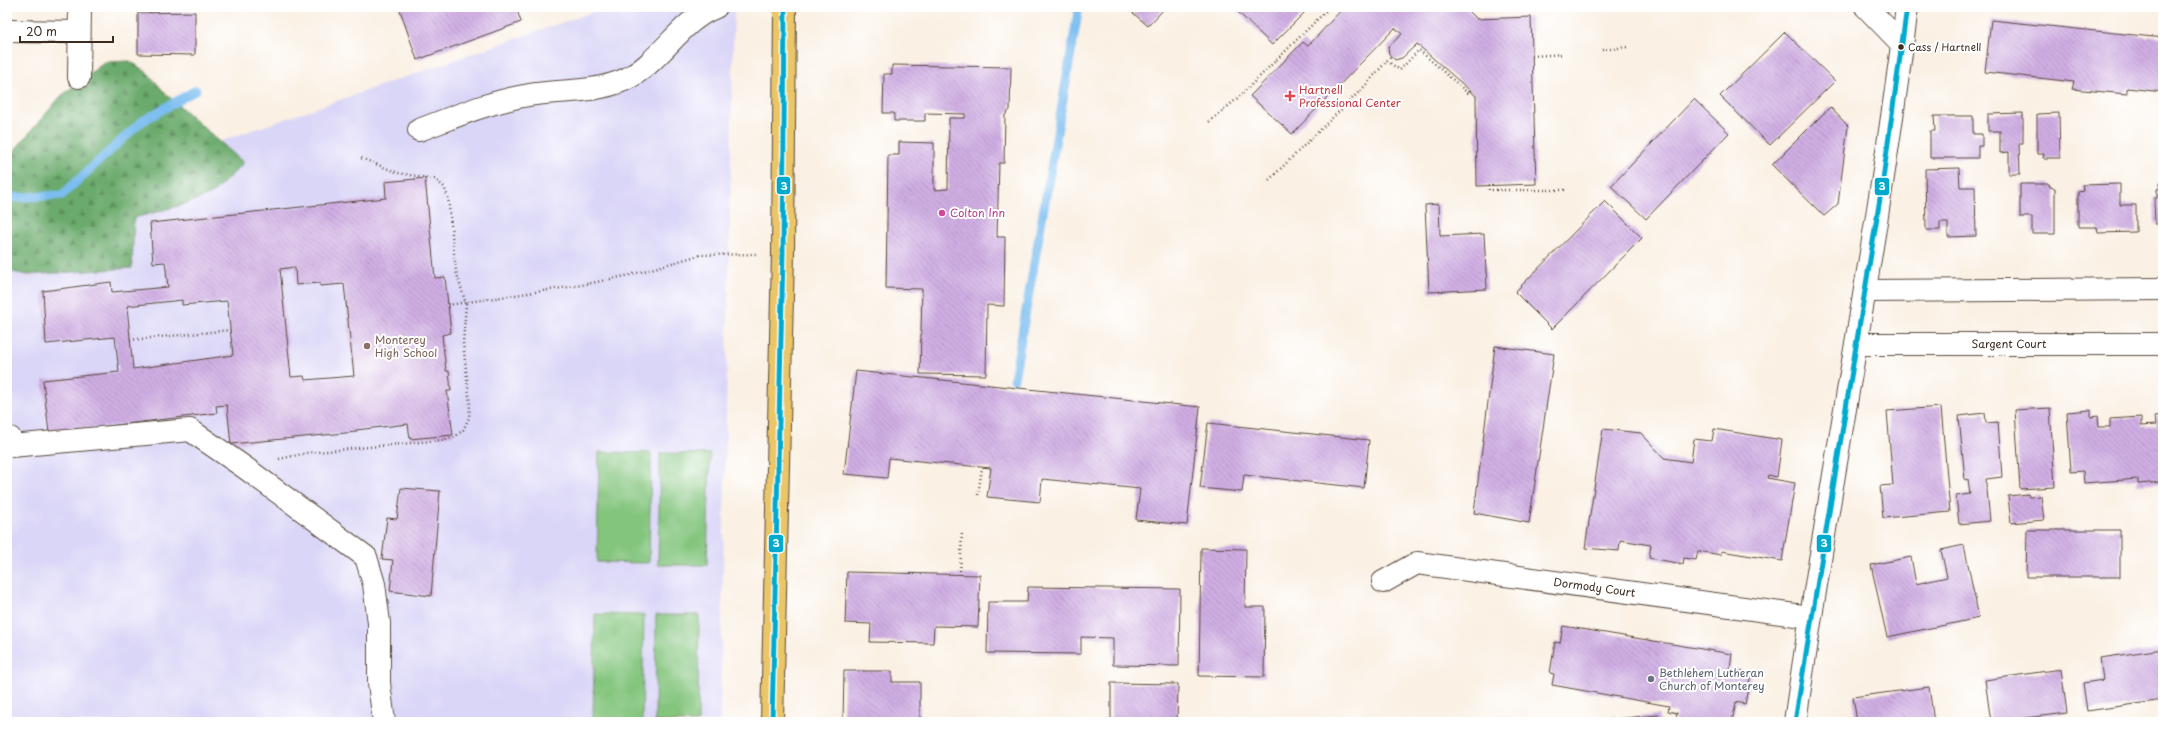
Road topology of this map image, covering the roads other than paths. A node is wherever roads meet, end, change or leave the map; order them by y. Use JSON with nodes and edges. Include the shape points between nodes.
{"nodes":[{"id":1,"x":80,"y":7,"type":"edge"},
{"id":2,"x":716,"y":7,"type":"edge"},
{"id":3,"x":785,"y":7,"type":"edge"},
{"id":4,"x":1866,"y":7,"type":"edge"},
{"id":5,"x":1907,"y":7,"type":"edge"},
{"id":6,"x":7,"y":31,"type":"edge"},
{"id":7,"x":79,"y":32,"type":"junction"},
{"id":8,"x":1902,"y":44,"type":"junction"},
{"id":9,"x":79,"y":77,"type":"dead end"},
{"id":10,"x":419,"y":130,"type":"dead end"},
{"id":11,"x":2163,"y":289,"type":"edge"},
{"id":12,"x":1865,"y":292,"type":"junction"},
{"id":13,"x":1856,"y":344,"type":"junction"},
{"id":14,"x":2163,"y":344,"type":"edge"},
{"id":15,"x":10,"y":438,"type":"dead end"},
{"id":16,"x":1383,"y":582,"type":"dead end"},
{"id":17,"x":1810,"y":617,"type":"junction"},
{"id":18,"x":384,"y":722,"type":"edge"},
{"id":19,"x":772,"y":722,"type":"edge"},
{"id":20,"x":1796,"y":722,"type":"edge"}],
"edges":[{"from":1,"to":7,"type":"street"},
{"from":2,"to":10,"type":"street","via":[[707,10],[651,61],[624,80],[584,91],[528,95],[471,111]]},
{"from":3,"to":19,"type":"main road","via":[[783,253]]},
{"from":4,"to":8,"type":"street"},
{"from":5,"to":8,"type":"street"},
{"from":6,"to":7,"type":"street"},
{"from":7,"to":9,"type":"street"},
{"from":8,"to":12,"type":"street"},
{"from":11,"to":12,"type":"street"},
{"from":12,"to":13,"type":"street"},
{"from":13,"to":14,"type":"street","name":"Sargent Court"},
{"from":13,"to":17,"type":"street"},
{"from":15,"to":18,"type":"street","via":[[11,446],[190,430],[366,557],[374,584],[379,623],[379,683]]},
{"from":16,"to":17,"type":"street","name":"Dormody Court","via":[[1417,563]]},
{"from":17,"to":20,"type":"street"}]}
